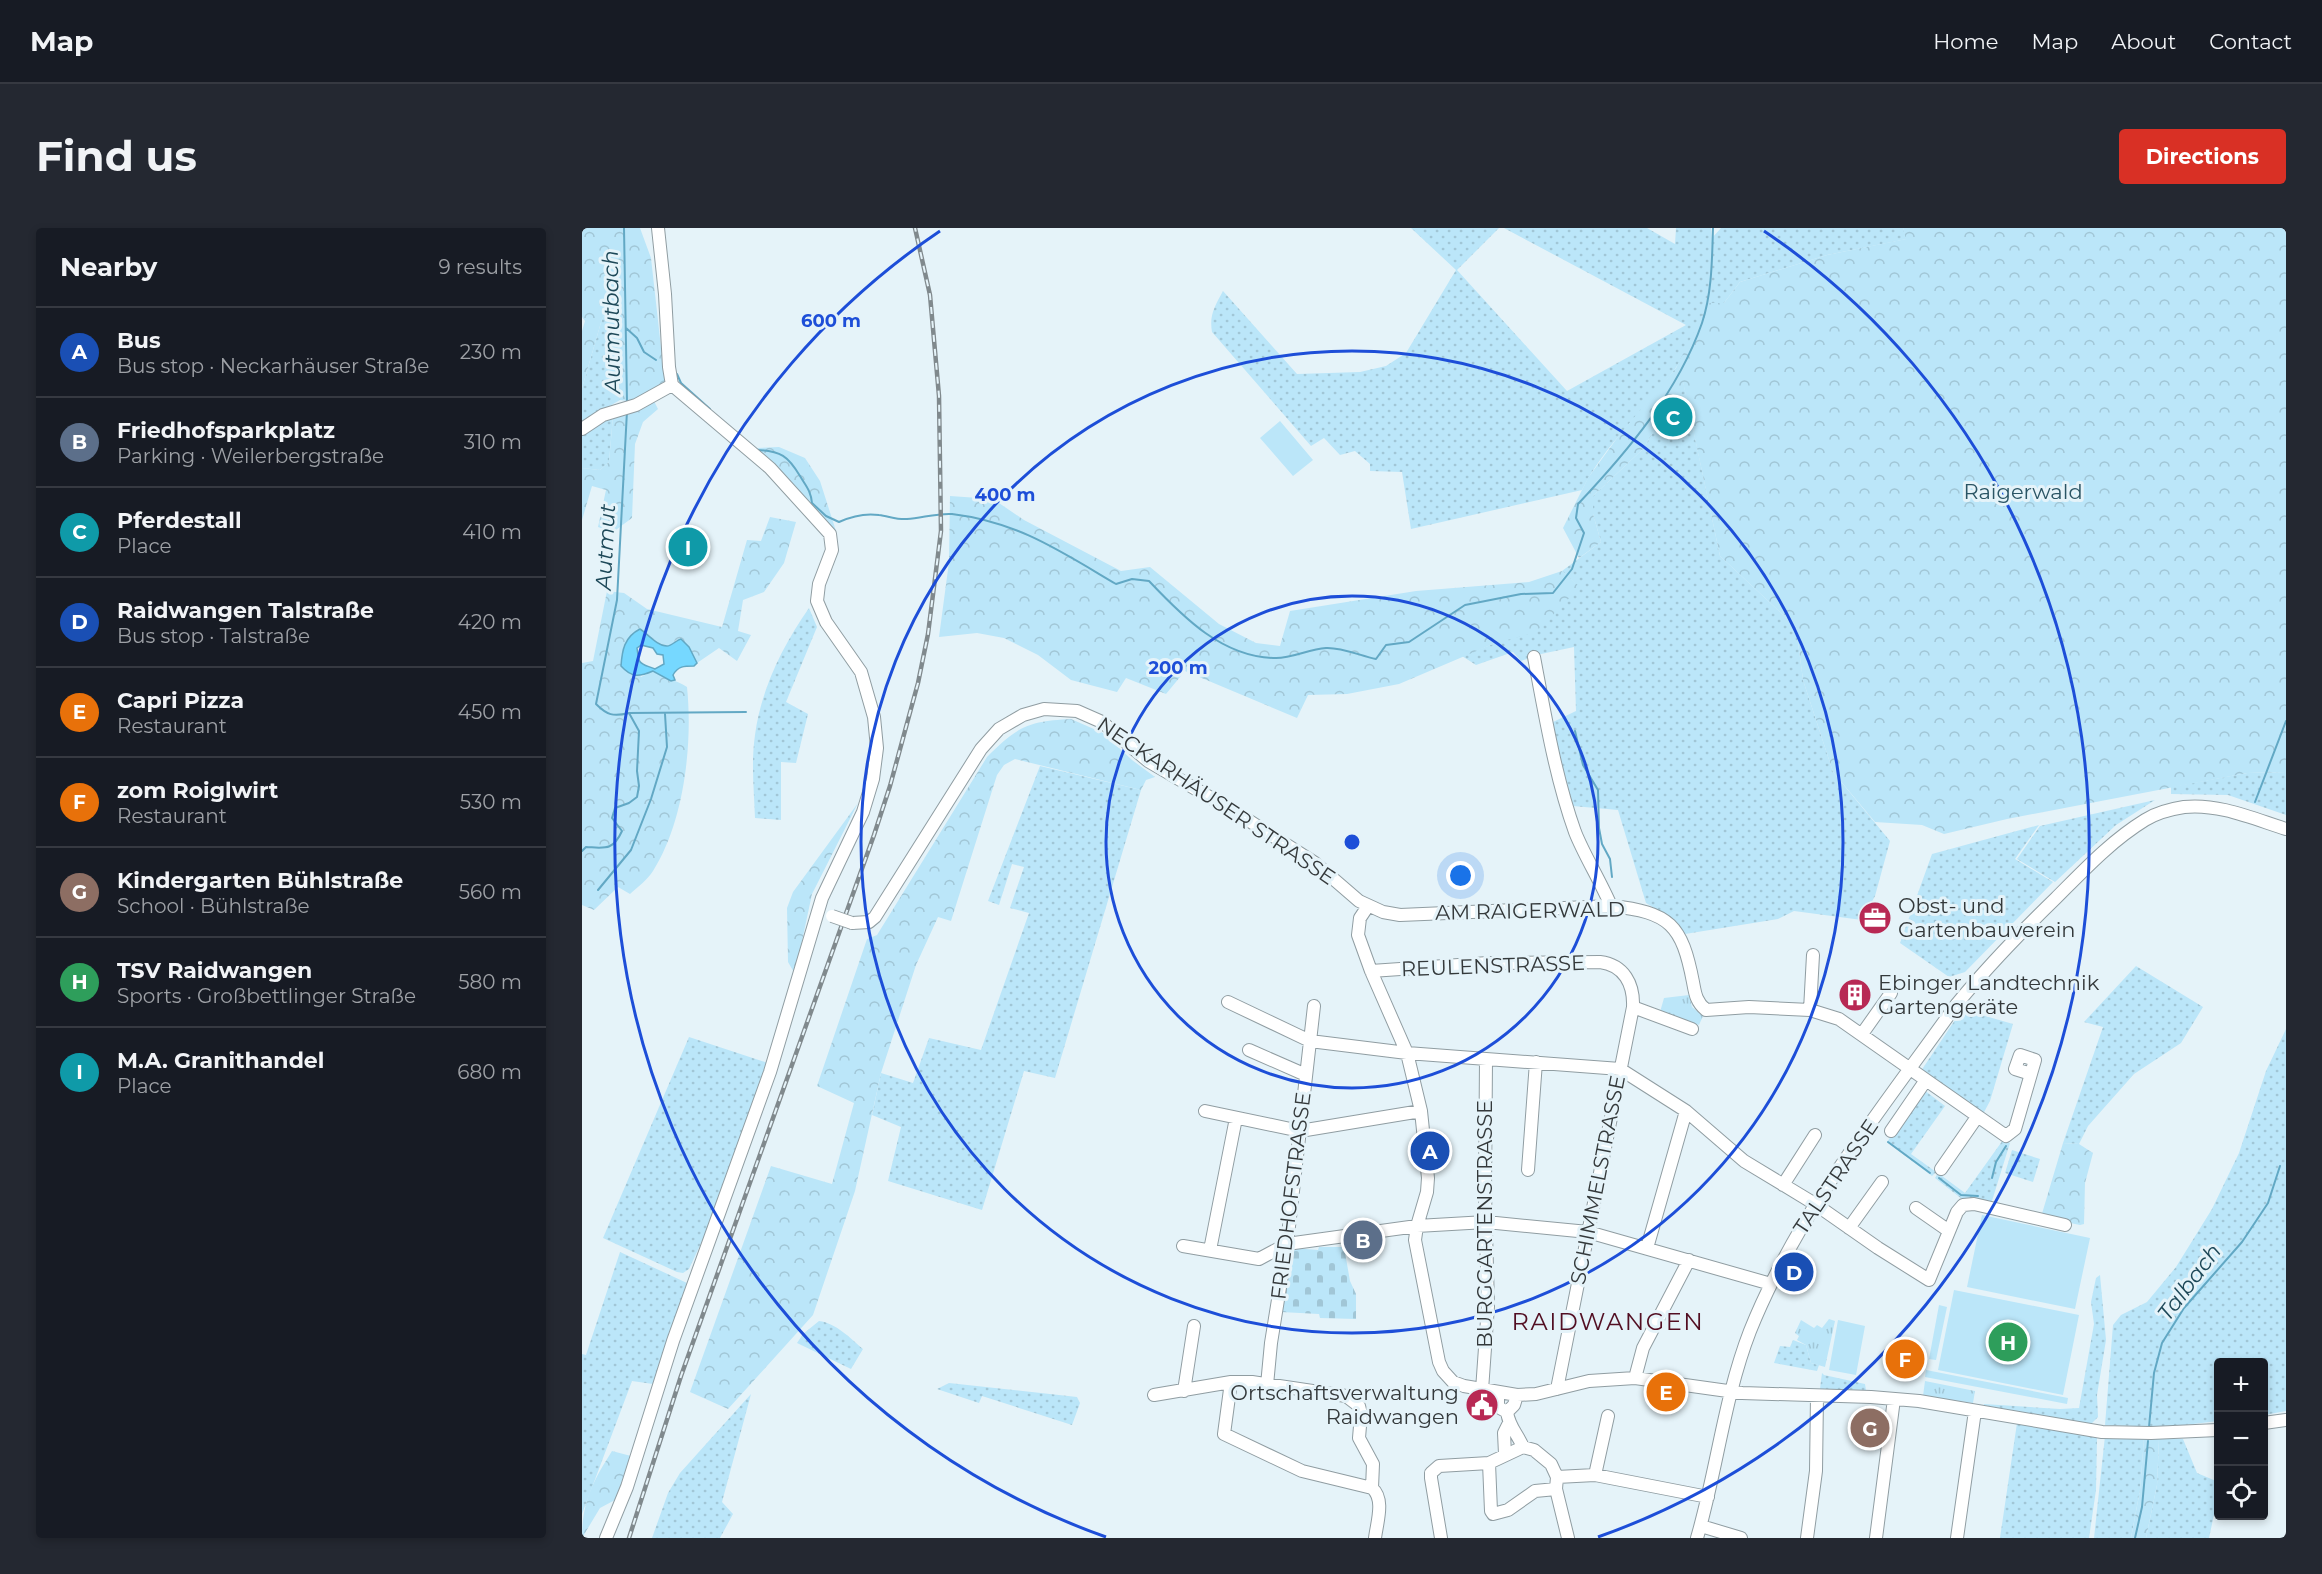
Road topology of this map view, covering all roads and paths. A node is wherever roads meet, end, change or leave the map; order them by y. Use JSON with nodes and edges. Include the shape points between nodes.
{"nodes":[{"id":1,"x":658,"y":228,"type":"edge"},
{"id":2,"x":672,"y":385,"type":"junction"},
{"id":3,"x":582,"y":429,"type":"edge"},
{"id":4,"x":1534,"y":657,"type":"dead end"},
{"id":5,"x":2286,"y":829,"type":"edge"},
{"id":6,"x":1368,"y":906,"type":"junction"},
{"id":7,"x":1611,"y":906,"type":"junction"},
{"id":8,"x":820,"y":910,"type":"junction"},
{"id":9,"x":1813,"y":955,"type":"dead end"},
{"id":10,"x":1614,"y":966,"type":"joint"},
{"id":11,"x":1371,"y":971,"type":"junction"},
{"id":12,"x":1891,"y":993,"type":"dead end"},
{"id":13,"x":1228,"y":1002,"type":"dead end"},
{"id":14,"x":1314,"y":1006,"type":"dead end"},
{"id":15,"x":1633,"y":1006,"type":"junction"},
{"id":16,"x":1810,"y":1010,"type":"junction"},
{"id":17,"x":1692,"y":1029,"type":"dead end"},
{"id":18,"x":1862,"y":1034,"type":"junction"},
{"id":19,"x":1310,"y":1041,"type":"junction"},
{"id":20,"x":1249,"y":1050,"type":"dead end"},
{"id":21,"x":1407,"y":1053,"type":"junction"},
{"id":22,"x":1486,"y":1059,"type":"junction"},
{"id":23,"x":1536,"y":1062,"type":"junction"},
{"id":24,"x":1910,"y":1068,"type":"junction"},
{"id":25,"x":1620,"y":1069,"type":"junction"},
{"id":26,"x":2031,"y":1074,"type":"dead end"},
{"id":27,"x":1306,"y":1075,"type":"junction"},
{"id":28,"x":1926,"y":1080,"type":"junction"},
{"id":29,"x":1205,"y":1111,"type":"dead end"},
{"id":30,"x":1421,"y":1111,"type":"junction"},
{"id":31,"x":1686,"y":1111,"type":"junction"},
{"id":32,"x":1977,"y":1117,"type":"junction"},
{"id":33,"x":1236,"y":1118,"type":"junction"},
{"id":34,"x":1300,"y":1131,"type":"junction"},
{"id":35,"x":1891,"y":1131,"type":"dead end"},
{"id":36,"x":1815,"y":1135,"type":"dead end"},
{"id":37,"x":1941,"y":1168,"type":"dead end"},
{"id":38,"x":1528,"y":1170,"type":"dead end"},
{"id":39,"x":1882,"y":1182,"type":"dead end"},
{"id":40,"x":1783,"y":1185,"type":"junction"},
{"id":41,"x":1815,"y":1204,"type":"junction"},
{"id":42,"x":1916,"y":1208,"type":"dead end"},
{"id":43,"x":1486,"y":1222,"type":"junction"},
{"id":44,"x":2065,"y":1225,"type":"dead end"},
{"id":45,"x":1417,"y":1226,"type":"junction"},
{"id":46,"x":1849,"y":1228,"type":"junction"},
{"id":47,"x":1949,"y":1231,"type":"junction"},
{"id":48,"x":1588,"y":1232,"type":"junction"},
{"id":49,"x":1287,"y":1244,"type":"junction"},
{"id":50,"x":1183,"y":1246,"type":"dead end"},
{"id":51,"x":1647,"y":1248,"type":"junction"},
{"id":52,"x":1210,"y":1250,"type":"junction"},
{"id":53,"x":1689,"y":1260,"type":"junction"},
{"id":54,"x":1772,"y":1284,"type":"junction"},
{"id":55,"x":1194,"y":1326,"type":"dead end"},
{"id":56,"x":1635,"y":1378,"type":"junction"},
{"id":57,"x":1231,"y":1382,"type":"junction"},
{"id":58,"x":1267,"y":1385,"type":"junction"},
{"id":59,"x":1557,"y":1389,"type":"junction"},
{"id":60,"x":1482,"y":1390,"type":"junction"},
{"id":61,"x":1184,"y":1391,"type":"junction"},
{"id":62,"x":1498,"y":1392,"type":"junction"},
{"id":63,"x":1730,"y":1392,"type":"junction"},
{"id":64,"x":1154,"y":1395,"type":"dead end"},
{"id":65,"x":1517,"y":1395,"type":"junction"},
{"id":66,"x":1817,"y":1396,"type":"junction"},
{"id":67,"x":1894,"y":1399,"type":"junction"},
{"id":68,"x":1975,"y":1411,"type":"junction"},
{"id":69,"x":1608,"y":1416,"type":"dead end"},
{"id":70,"x":1508,"y":1419,"type":"junction"},
{"id":71,"x":2286,"y":1420,"type":"edge"},
{"id":72,"x":2268,"y":1422,"type":"edge"},
{"id":73,"x":2214,"y":1430,"type":"edge"},
{"id":74,"x":1522,"y":1446,"type":"junction"},
{"id":75,"x":1505,"y":1454,"type":"junction"},
{"id":76,"x":1489,"y":1463,"type":"junction"},
{"id":77,"x":1595,"y":1475,"type":"junction"},
{"id":78,"x":1557,"y":1483,"type":"junction"},
{"id":79,"x":1372,"y":1488,"type":"junction"},
{"id":80,"x":1708,"y":1497,"type":"junction"},
{"id":81,"x":1699,"y":1532,"type":"edge"},
{"id":82,"x":606,"y":1538,"type":"edge"},
{"id":83,"x":1375,"y":1538,"type":"edge"},
{"id":84,"x":1441,"y":1538,"type":"edge"},
{"id":85,"x":1568,"y":1538,"type":"edge"},
{"id":86,"x":1741,"y":1538,"type":"edge"},
{"id":87,"x":1807,"y":1538,"type":"edge"},
{"id":88,"x":1876,"y":1538,"type":"edge"},
{"id":89,"x":1956,"y":1538,"type":"edge"}],
"edges":[{"from":1,"to":2,"type":"street"},
{"from":2,"to":3,"type":"street","via":[[603,415]]},
{"from":2,"to":8,"type":"street","via":[[770,468],[830,534],[830,559],[819,584],[817,601],[826,622],[861,672],[874,717],[877,748],[863,812],[832,875]]},
{"from":4,"to":7,"type":"street","via":[[1568,810]]},
{"from":5,"to":24,"type":"street","name":"TALSTRASSE","via":[[2204,807],[2168,811],[2121,836],[1977,978]]},
{"from":6,"to":7,"type":"street","name":"AM RAIGERWALD","via":[[1400,915]]},
{"from":6,"to":8,"type":"street","name":"NECKARHÄUSER STRASSE","bridge":true,"via":[[1305,857],[1148,761],[1102,722],[1077,711],[1044,709],[1023,715],[999,729],[981,749],[875,917],[869,922],[852,923]]},
{"from":6,"to":11,"type":"street","via":[[1360,918],[1358,935]]},
{"from":7,"to":16,"type":"street","name":"AM RAIGERWALD","via":[[1654,915],[1674,928],[1687,951],[1699,1005],[1706,1010]]},
{"from":8,"to":82,"type":"street","via":[[770,1072]]},
{"from":9,"to":16,"type":"street"},
{"from":10,"to":11,"type":"street","name":"REULENSTRASSE","via":[[1600,962],[1488,963]]},
{"from":10,"to":15,"type":"street","name":"SCHIMMELSTRASSE","via":[[1629,980]]},
{"from":11,"to":21,"type":"street"},
{"from":12,"to":18,"type":"street"},
{"from":13,"to":19,"type":"street"},
{"from":14,"to":19,"type":"street","name":"FRIEDHOFSTRASSE"},
{"from":15,"to":17,"type":"street"},
{"from":15,"to":25,"type":"street","name":"SCHIMMELSTRASSE"},
{"from":16,"to":18,"type":"street","name":"AM RAIGERWALD","via":[[1839,1019]]},
{"from":18,"to":24,"type":"street","name":"AM RAIGERWALD"},
{"from":19,"to":21,"type":"street"},
{"from":19,"to":27,"type":"street","name":"FRIEDHOFSTRASSE"},
{"from":20,"to":27,"type":"street"},
{"from":21,"to":22,"type":"street"},
{"from":21,"to":30,"type":"street"},
{"from":22,"to":23,"type":"street"},
{"from":22,"to":43,"type":"street","name":"BURGGARTENSTRASSE"},
{"from":23,"to":25,"type":"street"},
{"from":23,"to":38,"type":"street"},
{"from":24,"to":28,"type":"street","name":"AM RAIGERWALD"},
{"from":24,"to":41,"type":"street","name":"TALSTRASSE"},
{"from":25,"to":31,"type":"street"},
{"from":25,"to":48,"type":"street","name":"SCHIMMELSTRASSE"},
{"from":26,"to":32,"type":"street","name":"AM RAIGERWALD","via":[[2010,1135],[2003,1135]]},
{"from":27,"to":34,"type":"street","name":"FRIEDHOFSTRASSE"},
{"from":28,"to":32,"type":"street","name":"AM RAIGERWALD"},
{"from":28,"to":35,"type":"street"},
{"from":29,"to":33,"type":"street"},
{"from":30,"to":34,"type":"street"},
{"from":30,"to":45,"type":"street","via":[[1428,1178]]},
{"from":31,"to":40,"type":"street","via":[[1744,1161]]},
{"from":31,"to":51,"type":"street"},
{"from":32,"to":37,"type":"street"},
{"from":33,"to":34,"type":"street"},
{"from":33,"to":52,"type":"street"},
{"from":34,"to":49,"type":"street","name":"FRIEDHOFSTRASSE"},
{"from":36,"to":40,"type":"street"},
{"from":39,"to":46,"type":"street"},
{"from":40,"to":41,"type":"street"},
{"from":41,"to":46,"type":"street"},
{"from":41,"to":54,"type":"street","name":"TALSTRASSE"},
{"from":42,"to":47,"type":"street"},
{"from":43,"to":45,"type":"street"},
{"from":43,"to":48,"type":"street"},
{"from":43,"to":60,"type":"street","name":"BURGGARTENSTRASSE","via":[[1488,1306]]},
{"from":44,"to":47,"type":"street","via":[[1968,1204],[1959,1209]]},
{"from":45,"to":49,"type":"street"},
{"from":45,"to":60,"type":"street","via":[[1417,1253],[1443,1371],[1453,1382]]},
{"from":46,"to":47,"type":"street","via":[[1929,1280]]},
{"from":48,"to":51,"type":"street"},
{"from":48,"to":59,"type":"street","name":"SCHIMMELSTRASSE"},
{"from":49,"to":52,"type":"street","via":[[1259,1259]]},
{"from":49,"to":58,"type":"street","name":"FRIEDHOFSTRASSE"},
{"from":50,"to":52,"type":"street"},
{"from":51,"to":53,"type":"street"},
{"from":53,"to":54,"type":"street"},
{"from":53,"to":56,"type":"street","via":[[1643,1348]]},
{"from":54,"to":63,"type":"street","name":"TALSTRASSE","via":[[1750,1331]]},
{"from":55,"to":61,"type":"street"},
{"from":56,"to":59,"type":"street","via":[[1597,1380]]},
{"from":56,"to":63,"type":"street"},
{"from":57,"to":58,"type":"street"},
{"from":57,"to":61,"type":"street"},
{"from":57,"to":79,"type":"street","via":[[1224,1434],[1302,1471]]},
{"from":58,"to":79,"type":"street","via":[[1346,1396],[1359,1406],[1359,1438],[1373,1464]]},
{"from":59,"to":65,"type":"street"},
{"from":60,"to":62,"type":"street"},
{"from":61,"to":64,"type":"street"},
{"from":62,"to":65,"type":"street"},
{"from":62,"to":70,"type":"street","via":[[1498,1407]]},
{"from":63,"to":66,"type":"street"},
{"from":63,"to":80,"type":"street","name":"TALSTRASSE"},
{"from":65,"to":70,"type":"street"},
{"from":66,"to":67,"type":"street"},
{"from":66,"to":87,"type":"street","via":[[1816,1471]]},
{"from":67,"to":68,"type":"street"},
{"from":67,"to":88,"type":"street"},
{"from":68,"to":73,"type":"street","via":[[2102,1432]]},
{"from":68,"to":89,"type":"street"},
{"from":69,"to":77,"type":"street"},
{"from":70,"to":74,"type":"street"},
{"from":70,"to":75,"type":"street"},
{"from":71,"to":72,"type":"street"},
{"from":74,"to":75,"type":"street"},
{"from":74,"to":78,"type":"street","via":[[1548,1460]]},
{"from":75,"to":76,"type":"street"},
{"from":76,"to":78,"type":"street","via":[[1493,1514]]},
{"from":76,"to":84,"type":"street","via":[[1439,1466],[1431,1473]]},
{"from":77,"to":78,"type":"street"},
{"from":77,"to":80,"type":"street"},
{"from":78,"to":85,"type":"street"},
{"from":79,"to":83,"type":"street","via":[[1380,1501]]},
{"from":80,"to":81,"type":"street","name":"TALSTRASSE"},
{"from":81,"to":86,"type":"street"}]}
